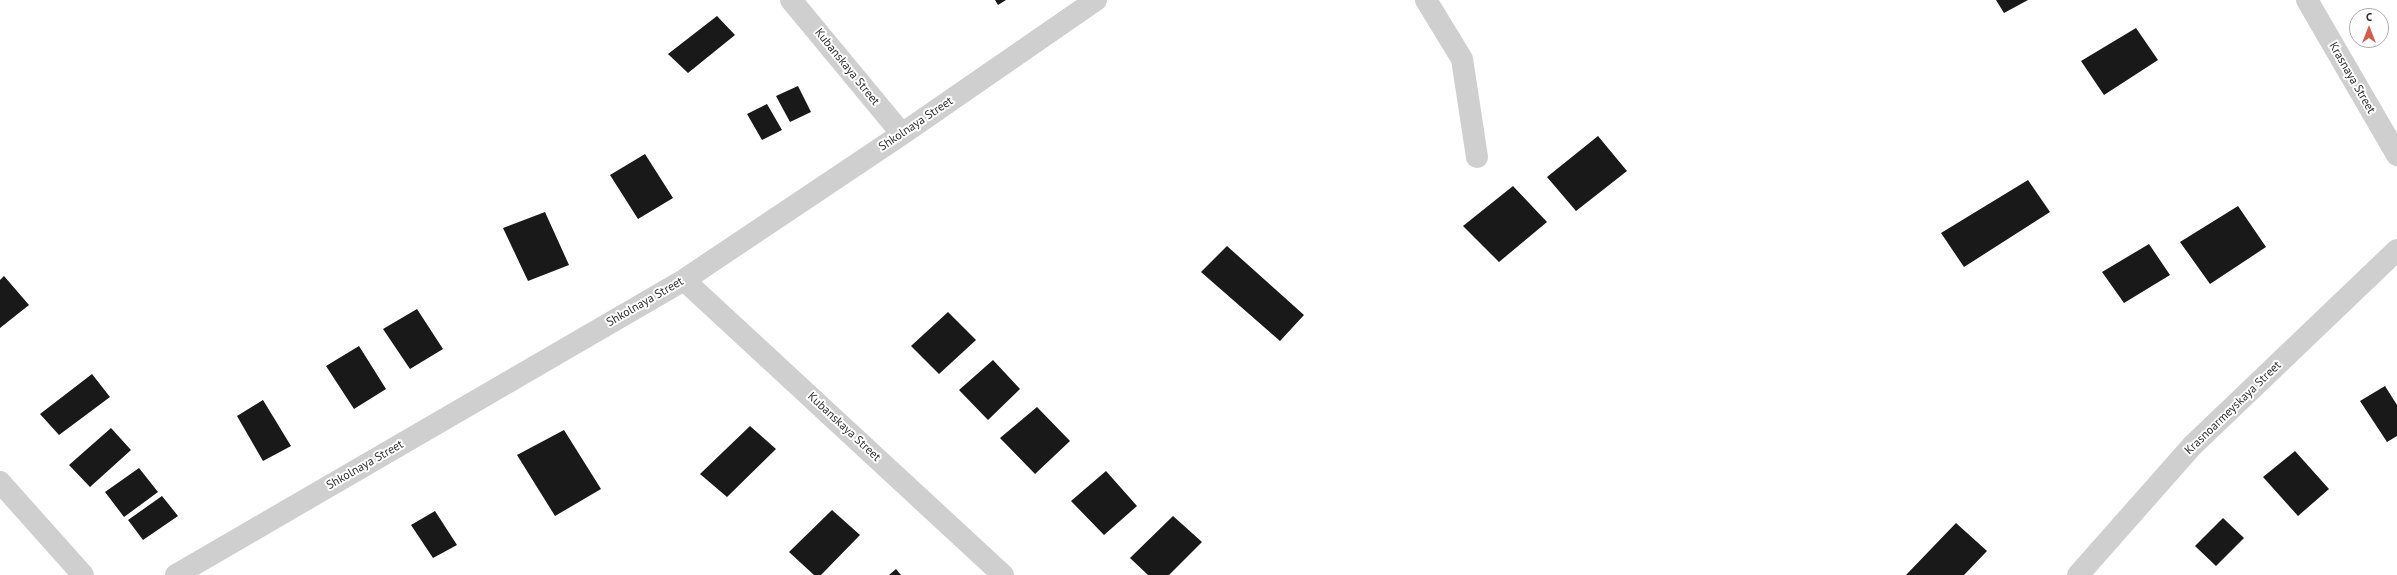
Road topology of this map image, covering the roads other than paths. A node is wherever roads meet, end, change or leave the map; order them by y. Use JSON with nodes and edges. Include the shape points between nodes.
{"nodes":[{"id":1,"x":792,"y":0,"type":"edge"},
{"id":2,"x":1096,"y":0,"type":"edge"},
{"id":3,"x":1426,"y":0,"type":"edge"},
{"id":4,"x":2307,"y":0,"type":"edge"},
{"id":5,"x":902,"y":134,"type":"junction"},
{"id":6,"x":2397,"y":155,"type":"edge"},
{"id":7,"x":1477,"y":157,"type":"dead end"},
{"id":8,"x":2397,"y":250,"type":"edge"},
{"id":9,"x":684,"y":280,"type":"junction"},
{"id":10,"x":0,"y":482,"type":"edge"},
{"id":11,"x":83,"y":575,"type":"edge"},
{"id":12,"x":176,"y":575,"type":"edge"},
{"id":13,"x":1003,"y":575,"type":"edge"},
{"id":14,"x":2078,"y":575,"type":"edge"}],
"edges":[{"from":1,"to":5,"type":"street","name":"Kubanskaya Street"},
{"from":2,"to":5,"type":"street","name":"Shkolnaya Street"},
{"from":3,"to":7,"type":"street","via":[[1462,59]]},
{"from":4,"to":6,"type":"street","name":"Krasnaya Street"},
{"from":5,"to":9,"type":"street","name":"Shkolnaya Street"},
{"from":8,"to":14,"type":"street","name":"Krasnoarmeyskaya Street","via":[[2192,446]]},
{"from":9,"to":12,"type":"street","name":"Shkolnaya Street"},
{"from":9,"to":13,"type":"street","name":"Kubanskaya Street"},
{"from":10,"to":11,"type":"street"}]}
